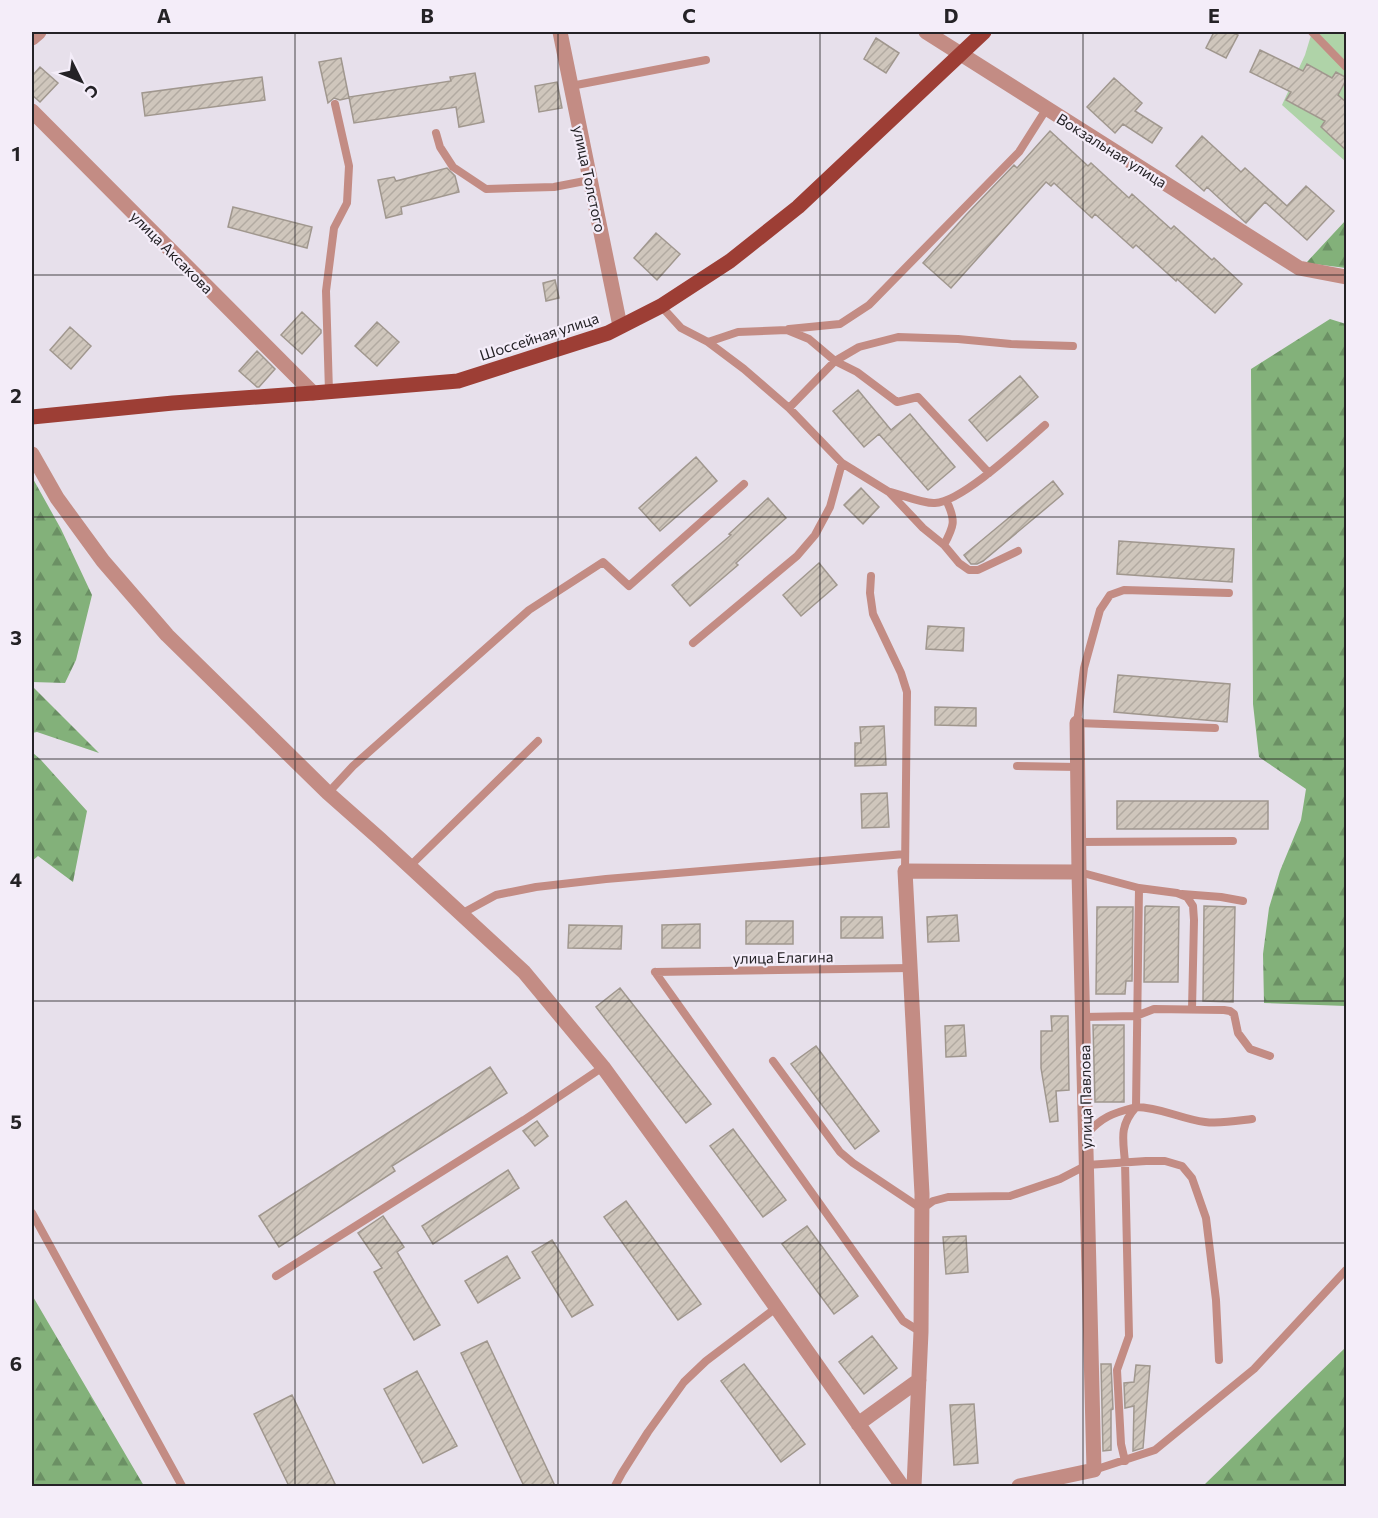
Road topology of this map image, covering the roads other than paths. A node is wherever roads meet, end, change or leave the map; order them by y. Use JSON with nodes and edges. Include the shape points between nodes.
{"nodes":[{"id":1,"x":39,"y":32,"type":"edge"},
{"id":2,"x":560,"y":32,"type":"edge"},
{"id":3,"x":926,"y":32,"type":"edge"},
{"id":4,"x":984,"y":32,"type":"edge"},
{"id":5,"x":1312,"y":32,"type":"edge"},
{"id":6,"x":32,"y":38,"type":"edge"},
{"id":7,"x":961,"y":53,"type":"junction"},
{"id":8,"x":706,"y":60,"type":"dead end"},
{"id":9,"x":1347,"y":67,"type":"edge"},
{"id":10,"x":571,"y":86,"type":"junction"},
{"id":11,"x":335,"y":104,"type":"dead end"},
{"id":12,"x":1047,"y":108,"type":"junction"},
{"id":13,"x":32,"y":111,"type":"edge"},
{"id":14,"x":436,"y":133,"type":"dead end"},
{"id":15,"x":590,"y":180,"type":"junction"},
{"id":16,"x":1347,"y":277,"type":"edge"},
{"id":17,"x":661,"y":306,"type":"junction"},
{"id":18,"x":620,"y":326,"type":"junction"},
{"id":19,"x":787,"y":330,"type":"junction"},
{"id":20,"x":708,"y":342,"type":"junction"},
{"id":21,"x":1073,"y":346,"type":"dead end"},
{"id":22,"x":835,"y":362,"type":"junction"},
{"id":23,"x":330,"y":392,"type":"junction"},
{"id":24,"x":313,"y":393,"type":"junction"},
{"id":25,"x":789,"y":408,"type":"junction"},
{"id":26,"x":32,"y":417,"type":"edge"},
{"id":27,"x":1045,"y":425,"type":"dead end"},
{"id":28,"x":32,"y":454,"type":"edge"},
{"id":29,"x":842,"y":463,"type":"junction"},
{"id":30,"x":989,"y":473,"type":"junction"},
{"id":31,"x":744,"y":484,"type":"dead end"},
{"id":32,"x":889,"y":492,"type":"junction"},
{"id":33,"x":947,"y":502,"type":"junction"},
{"id":34,"x":944,"y":545,"type":"junction"},
{"id":35,"x":1018,"y":551,"type":"dead end"},
{"id":36,"x":872,"y":576,"type":"dead end"},
{"id":37,"x":1229,"y":593,"type":"dead end"},
{"id":38,"x":693,"y":644,"type":"dead end"},
{"id":39,"x":1077,"y":723,"type":"junction"},
{"id":40,"x":1215,"y":728,"type":"dead end"},
{"id":41,"x":538,"y":741,"type":"dead end"},
{"id":42,"x":1017,"y":766,"type":"dead end"},
{"id":43,"x":1078,"y":767,"type":"junction"},
{"id":44,"x":328,"y":793,"type":"junction"},
{"id":45,"x":1233,"y":841,"type":"dead end"},
{"id":46,"x":1080,"y":842,"type":"junction"},
{"id":47,"x":905,"y":854,"type":"junction"},
{"id":48,"x":410,"y":866,"type":"junction"},
{"id":49,"x":905,"y":871,"type":"junction"},
{"id":50,"x":1079,"y":872,"type":"junction"},
{"id":51,"x":1138,"y":888,"type":"junction"},
{"id":52,"x":1180,"y":894,"type":"junction"},
{"id":53,"x":1243,"y":901,"type":"dead end"},
{"id":54,"x":461,"y":914,"type":"junction"},
{"id":55,"x":910,"y":968,"type":"junction"},
{"id":56,"x":1192,"y":1009,"type":"junction"},
{"id":57,"x":1136,"y":1016,"type":"junction"},
{"id":58,"x":1083,"y":1017,"type":"junction"},
{"id":59,"x":1270,"y":1056,"type":"dead end"},
{"id":60,"x":772,"y":1061,"type":"dead end"},
{"id":61,"x":603,"y":1067,"type":"junction"},
{"id":62,"x":1136,"y":1107,"type":"junction"},
{"id":63,"x":1252,"y":1119,"type":"dead end"},
{"id":64,"x":1086,"y":1135,"type":"junction"},
{"id":65,"x":1125,"y":1162,"type":"junction"},
{"id":66,"x":1087,"y":1166,"type":"junction"},
{"id":67,"x":922,"y":1209,"type":"junction"},
{"id":68,"x":32,"y":1214,"type":"edge"},
{"id":69,"x":1347,"y":1270,"type":"edge"},
{"id":70,"x":276,"y":1276,"type":"dead end"},
{"id":71,"x":776,"y":1308,"type":"junction"},
{"id":72,"x":921,"y":1332,"type":"junction"},
{"id":73,"x":1219,"y":1360,"type":"dead end"},
{"id":74,"x":919,"y":1380,"type":"junction"},
{"id":75,"x":858,"y":1424,"type":"junction"},
{"id":76,"x":1125,"y":1461,"type":"junction"},
{"id":77,"x":1094,"y":1470,"type":"junction"},
{"id":78,"x":182,"y":1486,"type":"edge"},
{"id":79,"x":615,"y":1486,"type":"edge"},
{"id":80,"x":902,"y":1486,"type":"edge"},
{"id":81,"x":914,"y":1486,"type":"edge"},
{"id":82,"x":1019,"y":1486,"type":"edge"}],
"edges":[{"from":1,"to":6,"type":"street"},
{"from":2,"to":10,"type":"street","name":"улица Толстого"},
{"from":3,"to":7,"type":"street","name":"Вокзальная улица"},
{"from":4,"to":7,"type":"main road","name":"Шоссейная улица"},
{"from":5,"to":9,"type":"lane"},
{"from":7,"to":12,"type":"street","name":"Вокзальная улица"},
{"from":7,"to":17,"type":"main road","name":"Шоссейная улица","via":[[798,207],[730,261]]},
{"from":8,"to":10,"type":"lane"},
{"from":10,"to":15,"type":"street","name":"улица Толстого"},
{"from":11,"to":23,"type":"lane","via":[[349,166],[347,203],[334,228],[326,291]]},
{"from":12,"to":16,"type":"street","name":"Вокзальная улица","via":[[1299,268]]},
{"from":12,"to":19,"type":"lane","via":[[1018,152],[869,305],[840,324]]},
{"from":13,"to":24,"type":"street","name":"улица Аксакова"},
{"from":14,"to":15,"type":"lane","via":[[453,167],[486,189],[554,187]]},
{"from":15,"to":18,"type":"street","name":"улица Толстого"},
{"from":17,"to":18,"type":"main road","name":"Шоссейная улица"},
{"from":17,"to":20,"type":"lane","via":[[681,328]]},
{"from":18,"to":23,"type":"main road","name":"Шоссейная улица","via":[[458,381]]},
{"from":19,"to":20,"type":"lane","via":[[738,332]]},
{"from":19,"to":22,"type":"lane","via":[[809,339]]},
{"from":20,"to":25,"type":"lane"},
{"from":21,"to":22,"type":"lane","via":[[898,337],[859,347]]},
{"from":22,"to":25,"type":"lane"},
{"from":22,"to":30,"type":"lane","via":[[857,372],[897,402],[918,397]]},
{"from":23,"to":24,"type":"main road","name":"Шоссейная улица"},
{"from":24,"to":26,"type":"main road","name":"Шоссейная улица"},
{"from":25,"to":29,"type":"lane"},
{"from":27,"to":30,"type":"lane"},
{"from":28,"to":44,"type":"street","via":[[57,498],[103,561],[167,634]]},
{"from":29,"to":32,"type":"lane"},
{"from":29,"to":38,"type":"lane","via":[[830,507],[815,535],[797,556]]},
{"from":30,"to":33,"type":"lane"},
{"from":31,"to":44,"type":"lane","via":[[629,586],[603,561],[529,610],[353,766]]},
{"from":32,"to":33,"type":"lane","via":[[933,504]]},
{"from":32,"to":34,"type":"lane"},
{"from":33,"to":34,"type":"lane","via":[[953,514],[953,528]]},
{"from":34,"to":35,"type":"lane","via":[[969,570],[978,570]]},
{"from":36,"to":47,"type":"lane","via":[[873,614],[907,692]]},
{"from":37,"to":39,"type":"lane","via":[[1124,590],[1110,595],[1100,610],[1084,668]]},
{"from":39,"to":40,"type":"lane"},
{"from":39,"to":43,"type":"street","name":"улица Павлова"},
{"from":41,"to":48,"type":"lane"},
{"from":42,"to":43,"type":"lane"},
{"from":43,"to":46,"type":"street","name":"улица Павлова"},
{"from":44,"to":48,"type":"street"},
{"from":45,"to":46,"type":"lane"},
{"from":46,"to":50,"type":"street","name":"улица Павлова"},
{"from":47,"to":49,"type":"lane"},
{"from":47,"to":54,"type":"lane","via":[[537,887],[496,895]]},
{"from":48,"to":54,"type":"street"},
{"from":49,"to":50,"type":"street"},
{"from":49,"to":55,"type":"street"},
{"from":50,"to":51,"type":"lane"},
{"from":50,"to":58,"type":"street","name":"улица Павлова"},
{"from":51,"to":52,"type":"lane"},
{"from":51,"to":57,"type":"lane"},
{"from":52,"to":53,"type":"lane"},
{"from":52,"to":56,"type":"lane","via":[[1193,906]]},
{"from":54,"to":61,"type":"street","via":[[524,972]]},
{"from":55,"to":67,"type":"street"},
{"from":55,"to":72,"type":"lane","name":"улица Елагина","via":[[656,972],[903,1321]]},
{"from":56,"to":57,"type":"lane","via":[[1154,1009]]},
{"from":56,"to":59,"type":"lane","via":[[1230,1011],[1238,1033],[1250,1049]]},
{"from":57,"to":58,"type":"lane"},
{"from":57,"to":62,"type":"lane"},
{"from":58,"to":64,"type":"street","name":"улица Павлова"},
{"from":60,"to":67,"type":"lane","via":[[840,1152]]},
{"from":61,"to":70,"type":"lane"},
{"from":61,"to":71,"type":"street"},
{"from":62,"to":63,"type":"lane","via":[[1216,1123]]},
{"from":62,"to":64,"type":"lane","via":[[1108,1116]]},
{"from":62,"to":65,"type":"lane","via":[[1125,1121],[1122,1134]]},
{"from":64,"to":66,"type":"street","name":"улица Павлова"},
{"from":65,"to":66,"type":"lane"},
{"from":65,"to":73,"type":"lane","via":[[1165,1161],[1182,1166],[1192,1178],[1206,1218]]},
{"from":65,"to":76,"type":"lane","via":[[1129,1336],[1118,1370]]},
{"from":66,"to":67,"type":"lane","via":[[1010,1196],[948,1197]]},
{"from":66,"to":77,"type":"street","name":"улица Павлова"},
{"from":67,"to":72,"type":"street"},
{"from":68,"to":78,"type":"lane"},
{"from":69,"to":76,"type":"lane","via":[[1254,1369],[1155,1450]]},
{"from":71,"to":75,"type":"street"},
{"from":71,"to":79,"type":"lane","via":[[684,1382]]},
{"from":72,"to":74,"type":"street"},
{"from":74,"to":75,"type":"street"},
{"from":74,"to":81,"type":"street"},
{"from":75,"to":80,"type":"street"},
{"from":76,"to":77,"type":"lane"},
{"from":77,"to":82,"type":"street"}]}
